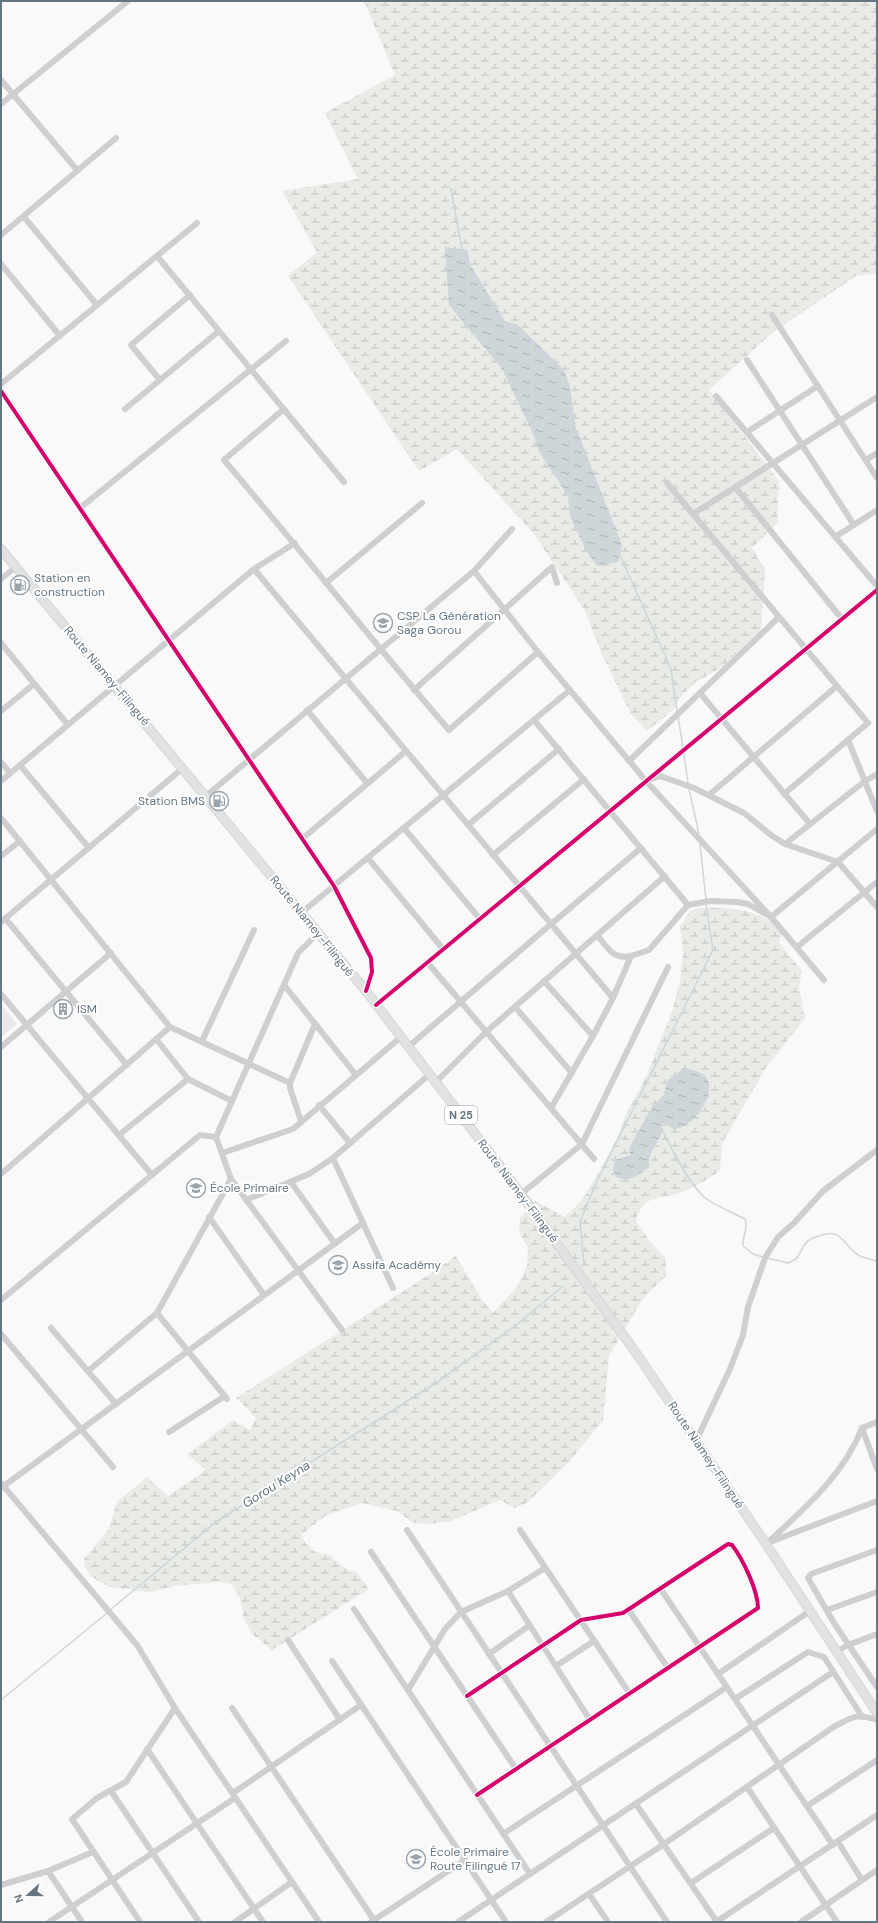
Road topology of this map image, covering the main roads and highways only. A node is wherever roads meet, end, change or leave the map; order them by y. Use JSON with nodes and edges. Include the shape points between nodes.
{"nodes":[{"id":1,"x":1,"y":549,"type":"edge"},
{"id":2,"x":877,"y":1713,"type":"edge"}],
"edges":[{"from":1,"to":2,"type":"main road","name":"Route Niamey-Filingué","number":"N 25","via":[[366,991],[521,1194],[634,1350]]}]}
